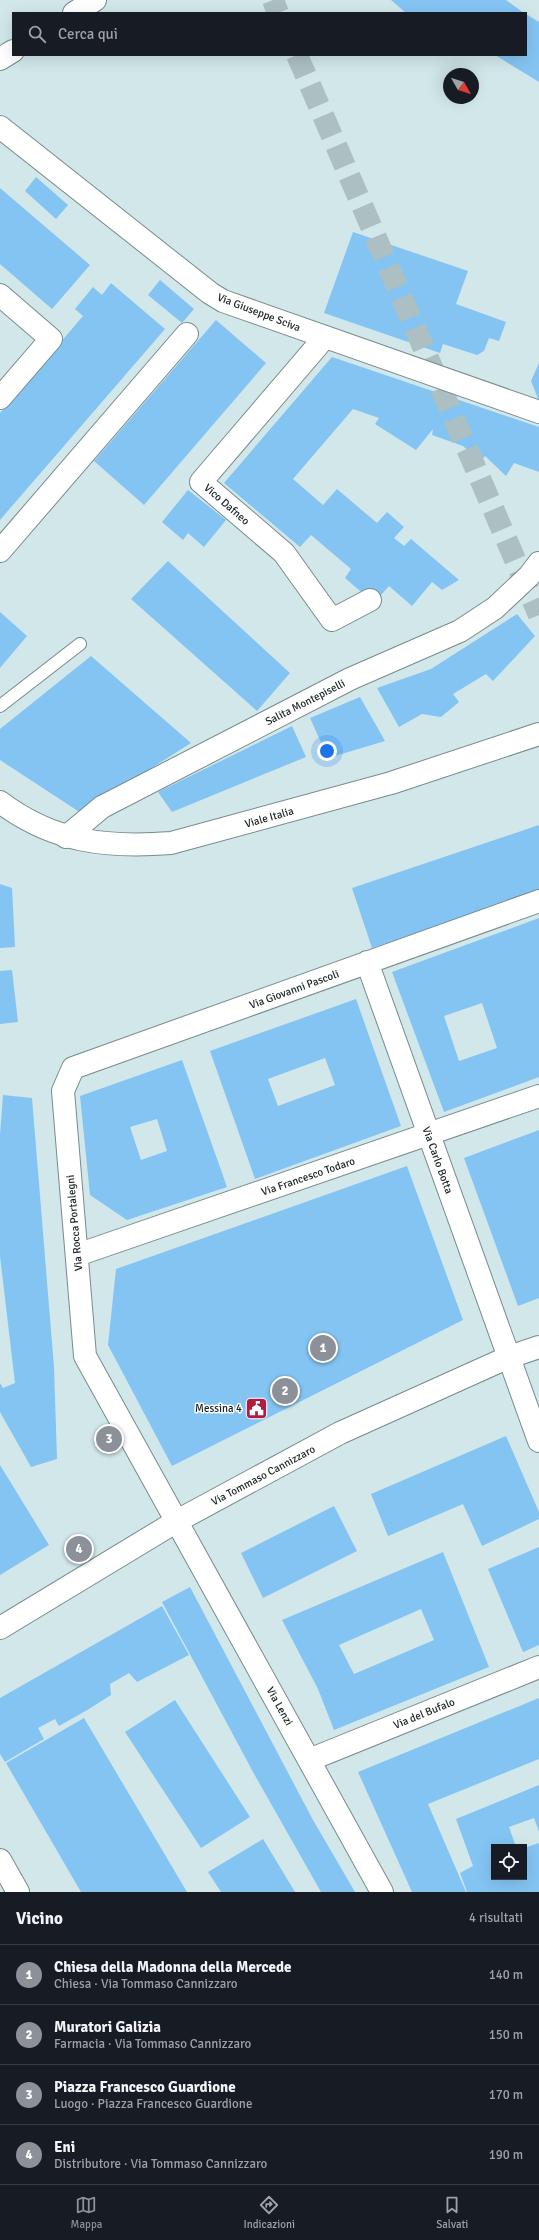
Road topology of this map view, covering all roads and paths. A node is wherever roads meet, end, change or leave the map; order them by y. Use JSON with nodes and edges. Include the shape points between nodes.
{"nodes":[{"id":1,"x":95,"y":0,"type":"edge"},
{"id":2,"x":76,"y":12,"type":"edge"},
{"id":3,"x":12,"y":52,"type":"edge"},
{"id":4,"x":0,"y":59,"type":"edge"},
{"id":5,"x":0,"y":127,"type":"edge"},
{"id":6,"x":0,"y":295,"type":"edge"},
{"id":7,"x":187,"y":334,"type":"dead end"},
{"id":8,"x":325,"y":337,"type":"junction"},
{"id":9,"x":0,"y":398,"type":"edge"},
{"id":10,"x":539,"y":412,"type":"edge"},
{"id":11,"x":0,"y":551,"type":"edge"},
{"id":12,"x":539,"y":563,"type":"edge"},
{"id":13,"x":370,"y":600,"type":"dead end"},
{"id":14,"x":80,"y":644,"type":"dead end"},
{"id":15,"x":0,"y":706,"type":"edge"},
{"id":16,"x":539,"y":734,"type":"edge"},
{"id":17,"x":0,"y":802,"type":"edge"},
{"id":18,"x":66,"y":837,"type":"junction"},
{"id":19,"x":539,"y":901,"type":"edge"},
{"id":20,"x":367,"y":962,"type":"junction"},
{"id":21,"x":63,"y":1090,"type":"joint"},
{"id":22,"x":539,"y":1096,"type":"edge"},
{"id":23,"x":429,"y":1134,"type":"junction"},
{"id":24,"x":76,"y":1255,"type":"junction"},
{"id":25,"x":539,"y":1347,"type":"edge"},
{"id":26,"x":85,"y":1356,"type":"joint"},
{"id":27,"x":509,"y":1357,"type":"junction"},
{"id":28,"x":539,"y":1441,"type":"edge"},
{"id":29,"x":177,"y":1521,"type":"junction"},
{"id":30,"x":0,"y":1628,"type":"edge"},
{"id":31,"x":539,"y":1667,"type":"edge"},
{"id":32,"x":309,"y":1760,"type":"junction"},
{"id":33,"x":0,"y":1860,"type":"edge"},
{"id":34,"x":18,"y":1892,"type":"edge"},
{"id":35,"x":382,"y":1892,"type":"edge"}],
"edges":[{"from":1,"to":2,"type":"street"},
{"from":3,"to":4,"type":"street"},
{"from":5,"to":8,"type":"street","name":"Via Giuseppe Sciva","via":[[210,293],[237,306]]},
{"from":6,"to":9,"type":"street","via":[[51,339]]},
{"from":7,"to":11,"type":"street"},
{"from":8,"to":10,"type":"street","name":"Via Giuseppe Sciva"},
{"from":8,"to":13,"type":"street","name":"Vico Dafneo","via":[[201,482],[284,553],[332,620]]},
{"from":12,"to":18,"type":"street","name":"Salita Montepiselli","via":[[501,603],[460,631],[350,679],[102,807]]},
{"from":14,"to":15,"type":"lane"},
{"from":16,"to":18,"type":"street","name":"Viale Italia","via":[[391,783],[195,838],[171,843],[114,845]]},
{"from":17,"to":18,"type":"street","name":"Viale Italia","via":[[30,822]]},
{"from":19,"to":20,"type":"street","name":"Via Giovanni Pascoli"},
{"from":20,"to":21,"type":"street","name":"Via Giovanni Pascoli","via":[[73,1068]]},
{"from":20,"to":23,"type":"street","name":"Via Carlo Botta"},
{"from":21,"to":24,"type":"street","name":"Via Rocca Portalegni"},
{"from":22,"to":23,"type":"street","name":"Via Francesco Todaro"},
{"from":23,"to":24,"type":"street","name":"Via Francesco Todaro"},
{"from":23,"to":27,"type":"street","name":"Via Carlo Botta"},
{"from":24,"to":26,"type":"street","name":"Via Rocca Portalegni"},
{"from":25,"to":27,"type":"street","name":"Via Tommaso Cannizzaro"},
{"from":26,"to":29,"type":"street","name":"Via Lenzi"},
{"from":27,"to":28,"type":"street","name":"Via Carlo Botta"},
{"from":27,"to":29,"type":"street","name":"Via Tommaso Cannizzaro","via":[[340,1434]]},
{"from":29,"to":30,"type":"street","name":"Via Tommaso Cannizzaro"},
{"from":29,"to":32,"type":"street","name":"Via Lenzi"},
{"from":31,"to":32,"type":"street","name":"Via del Bufalo"},
{"from":32,"to":35,"type":"street","name":"Via Lenzi"},
{"from":33,"to":34,"type":"street"}]}
